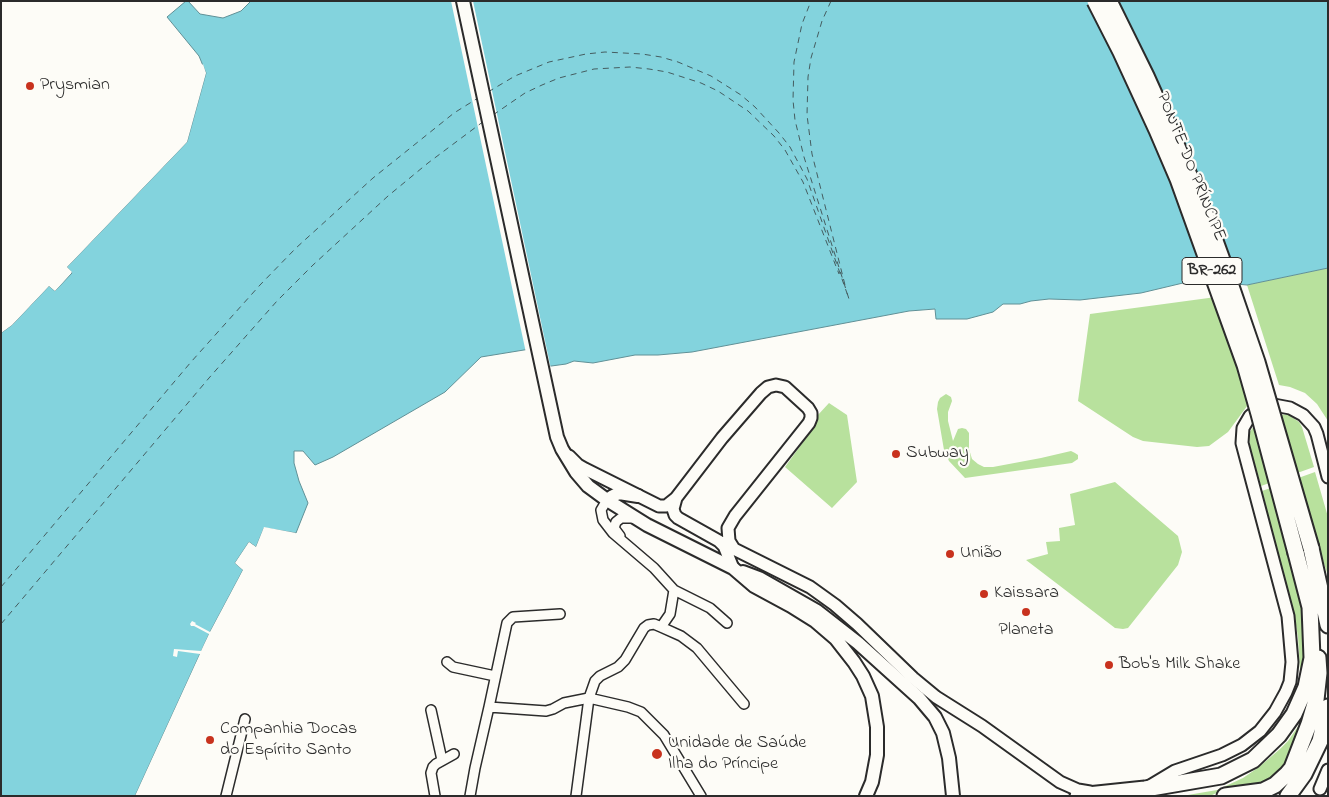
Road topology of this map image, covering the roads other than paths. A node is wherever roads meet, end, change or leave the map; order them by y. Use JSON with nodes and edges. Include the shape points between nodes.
{"nodes":[{"id":1,"x":463,"y":1,"type":"edge"},
{"id":2,"x":1095,"y":1,"type":"edge"},
{"id":3,"x":1109,"y":1,"type":"edge"},
{"id":4,"x":562,"y":449,"type":"junction"},
{"id":5,"x":1328,"y":477,"type":"edge"},
{"id":6,"x":638,"y":496,"type":"junction"},
{"id":7,"x":676,"y":498,"type":"junction"},
{"id":8,"x":607,"y":500,"type":"junction"},
{"id":9,"x":636,"y":518,"type":"junction"},
{"id":10,"x":626,"y":544,"type":"junction"},
{"id":11,"x":1304,"y":551,"type":"junction"},
{"id":12,"x":732,"y":568,"type":"junction"},
{"id":13,"x":674,"y":590,"type":"junction"},
{"id":14,"x":1310,"y":607,"type":"junction"},
{"id":15,"x":560,"y":614,"type":"dead end"},
{"id":16,"x":727,"y":623,"type":"dead end"},
{"id":17,"x":1328,"y":624,"type":"edge"},
{"id":18,"x":661,"y":627,"type":"junction"},
{"id":19,"x":448,"y":662,"type":"dead end"},
{"id":20,"x":495,"y":676,"type":"junction"},
{"id":21,"x":588,"y":698,"type":"junction"},
{"id":22,"x":744,"y":704,"type":"dead end"},
{"id":23,"x":489,"y":707,"type":"junction"},
{"id":24,"x":1328,"y":707,"type":"edge"},
{"id":25,"x":431,"y":710,"type":"dead end"},
{"id":26,"x":245,"y":720,"type":"dead end"},
{"id":27,"x":454,"y":754,"type":"dead end"},
{"id":28,"x":442,"y":760,"type":"junction"},
{"id":29,"x":1328,"y":770,"type":"edge"},
{"id":30,"x":1145,"y":789,"type":"junction"},
{"id":31,"x":1320,"y":789,"type":"edge"},
{"id":32,"x":1102,"y":795,"type":"edge"},
{"id":33,"x":226,"y":796,"type":"edge"},
{"id":34,"x":435,"y":796,"type":"edge"},
{"id":35,"x":470,"y":796,"type":"edge"},
{"id":36,"x":576,"y":796,"type":"edge"},
{"id":37,"x":701,"y":796,"type":"edge"},
{"id":38,"x":866,"y":796,"type":"edge"},
{"id":39,"x":953,"y":796,"type":"edge"},
{"id":40,"x":1078,"y":796,"type":"edge"},
{"id":41,"x":1225,"y":796,"type":"edge"},
{"id":42,"x":1288,"y":796,"type":"edge"}],
"edges":[{"from":1,"to":4,"type":"main road"},
{"from":2,"to":11,"type":"main road","name":"PONTE DO PRÍNCIPE","number":"BR-262","bridge":true,"via":[[1178,179],[1245,365]]},
{"from":3,"to":11,"type":"main road","name":"PONTE DO PRÍNCIPE","number":"BR-262","bridge":true,"via":[[1168,125],[1219,251],[1258,362]]},
{"from":4,"to":6,"type":"street","via":[[578,465]]},
{"from":4,"to":8,"type":"main road","via":[[588,486]]},
{"from":5,"to":30,"type":"street","via":[[1317,434],[1304,415],[1274,405],[1260,408],[1250,416],[1243,428],[1242,443],[1288,616],[1292,662],[1290,682],[1275,712],[1246,742],[1222,756],[1175,771]]},
{"from":6,"to":7,"type":"street","via":[[663,506]]},
{"from":6,"to":8,"type":"main road","via":[[619,493]]},
{"from":7,"to":12,"type":"street","via":[[675,515],[719,541]]},
{"from":7,"to":32,"type":"street","via":[[761,392],[776,385],[785,387],[808,408],[810,423],[735,516],[728,528],[729,541],[734,549],[810,587],[858,624],[936,697],[1060,782]]},
{"from":8,"to":9,"type":"main road"},
{"from":8,"to":10,"type":"street","via":[[601,510],[603,520]]},
{"from":9,"to":10,"type":"street","via":[[621,518],[616,522],[614,528]]},
{"from":9,"to":12,"type":"main road"},
{"from":10,"to":13,"type":"street"},
{"from":11,"to":14,"type":"main road"},
{"from":11,"to":17,"type":"main road"},
{"from":12,"to":38,"type":"main road","via":[[754,586],[815,621],[836,639],[863,676],[872,696],[877,727],[877,755]]},
{"from":12,"to":39,"type":"main road","via":[[759,578],[817,611],[919,698],[944,733]]},
{"from":13,"to":16,"type":"street","via":[[710,608]]},
{"from":13,"to":18,"type":"street","via":[[670,614]]},
{"from":14,"to":30,"type":"main road","via":[[1312,658],[1306,687],[1294,714],[1279,735],[1253,760],[1221,776]]},
{"from":14,"to":41,"type":"main road","via":[[1320,672],[1316,700],[1292,768],[1269,788]]},
{"from":15,"to":20,"type":"street","via":[[509,619]]},
{"from":18,"to":21,"type":"street","via":[[651,624],[644,628],[625,660],[595,681]]},
{"from":18,"to":22,"type":"street","via":[[697,648]]},
{"from":19,"to":20,"type":"street","via":[[453,667]]},
{"from":20,"to":23,"type":"street"},
{"from":21,"to":23,"type":"street","via":[[546,711]]},
{"from":21,"to":36,"type":"street"},
{"from":21,"to":37,"type":"street","via":[[641,712],[664,735]]},
{"from":23,"to":35,"type":"street"},
{"from":24,"to":42,"type":"main road","via":[[1320,741],[1304,774]]},
{"from":25,"to":28,"type":"street"},
{"from":26,"to":33,"type":"street"},
{"from":27,"to":28,"type":"street"},
{"from":28,"to":34,"type":"street","via":[[431,773]]},
{"from":29,"to":31,"type":"street"},
{"from":30,"to":32,"type":"main road"},
{"from":32,"to":40,"type":"main road"}]}
